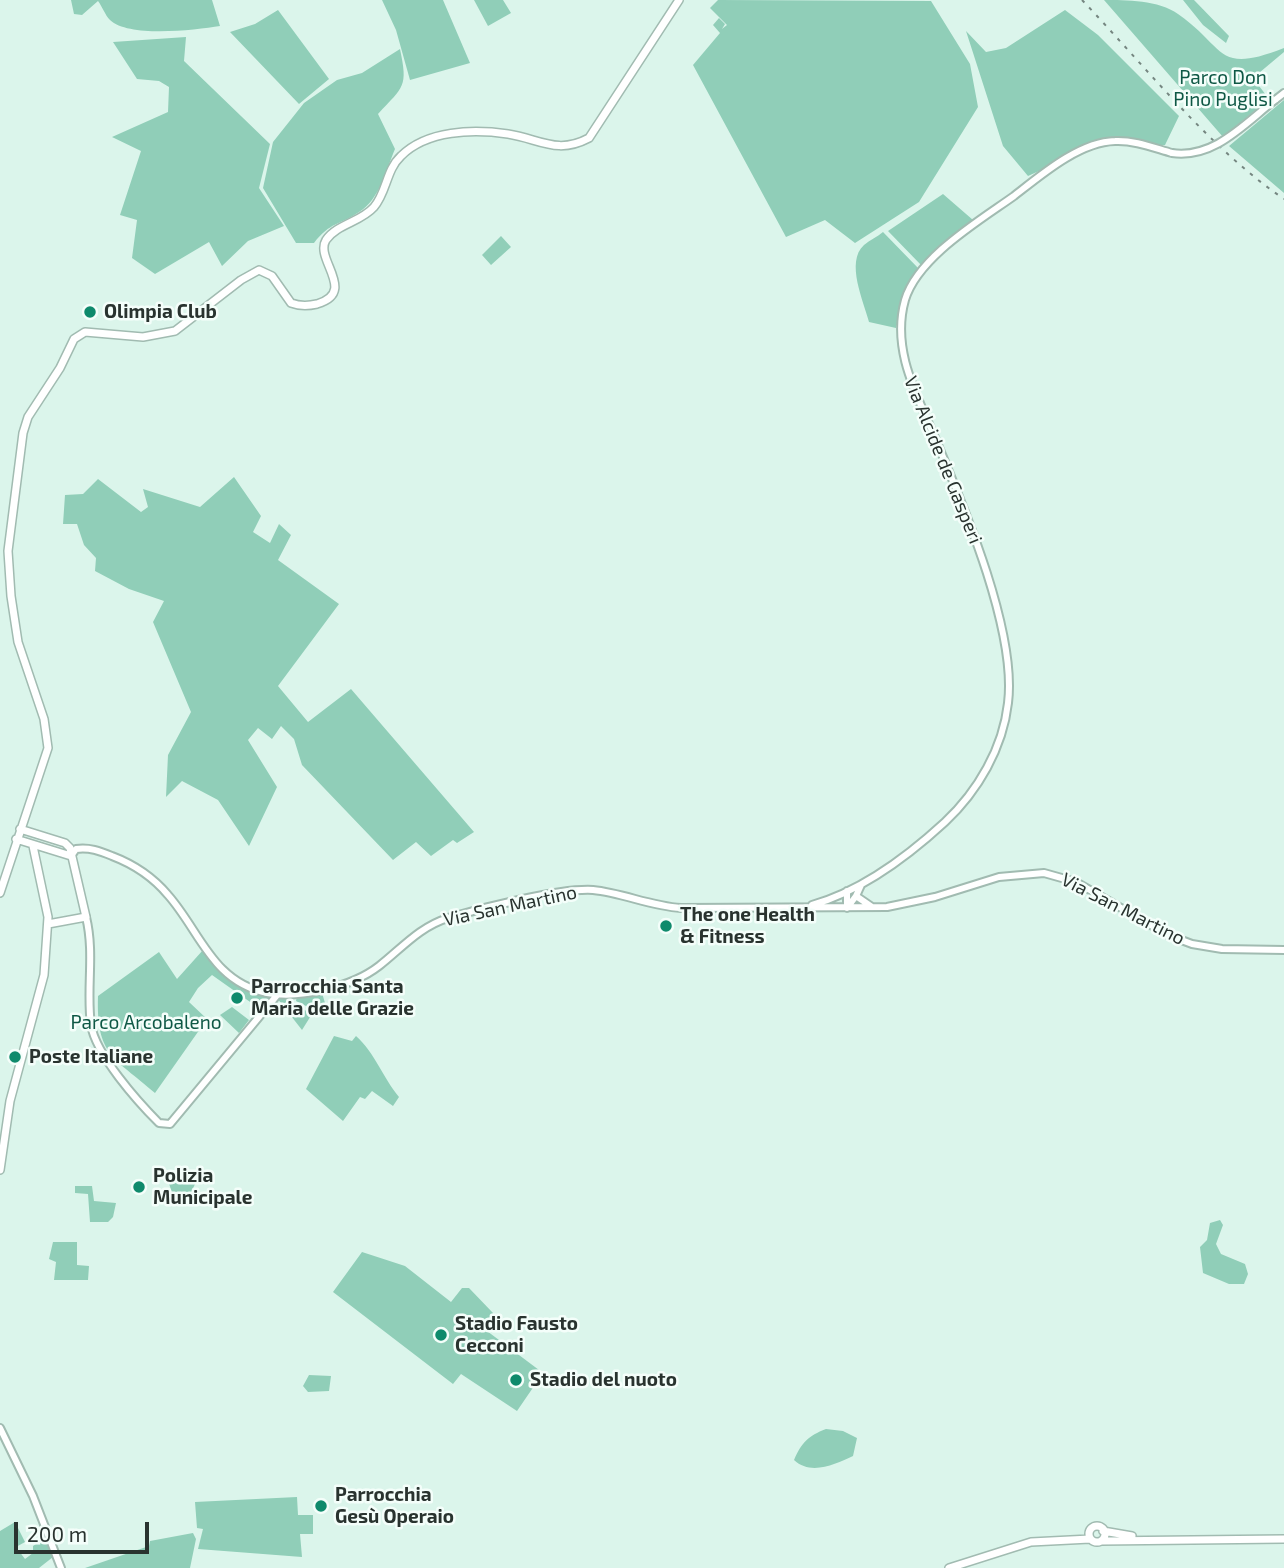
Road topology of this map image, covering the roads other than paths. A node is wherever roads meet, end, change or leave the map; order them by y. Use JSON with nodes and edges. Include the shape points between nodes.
{"nodes":[{"id":1,"x":679,"y":0,"type":"edge"},
{"id":2,"x":1284,"y":93,"type":"edge"},
{"id":3,"x":20,"y":829,"type":"junction"},
{"id":4,"x":16,"y":839,"type":"junction"},
{"id":5,"x":34,"y":849,"type":"junction"},
{"id":6,"x":71,"y":856,"type":"junction"},
{"id":7,"x":861,"y":884,"type":"junction"},
{"id":8,"x":847,"y":891,"type":"junction"},
{"id":9,"x":0,"y":893,"type":"edge"},
{"id":10,"x":856,"y":896,"type":"junction"},
{"id":11,"x":803,"y":907,"type":"junction"},
{"id":12,"x":847,"y":908,"type":"junction"},
{"id":13,"x":881,"y":908,"type":"junction"},
{"id":14,"x":86,"y":917,"type":"junction"},
{"id":15,"x":48,"y":924,"type":"junction"},
{"id":16,"x":1284,"y":950,"type":"edge"},
{"id":17,"x":278,"y":994,"type":"junction"},
{"id":18,"x":0,"y":1170,"type":"edge"},
{"id":19,"x":0,"y":1428,"type":"edge"},
{"id":20,"x":1090,"y":1530,"type":"junction"},
{"id":21,"x":1104,"y":1531,"type":"junction"},
{"id":22,"x":1059,"y":1539,"type":"junction"},
{"id":23,"x":1090,"y":1539,"type":"junction"},
{"id":24,"x":1150,"y":1539,"type":"junction"},
{"id":25,"x":1284,"y":1539,"type":"edge"},
{"id":26,"x":1101,"y":1541,"type":"junction"},
{"id":27,"x":61,"y":1568,"type":"edge"},
{"id":28,"x":950,"y":1568,"type":"edge"}],
"edges":[{"from":1,"to":3,"type":"main road","via":[[589,138],[573,147],[468,132],[414,146],[392,167],[375,206],[326,240],[323,253],[335,278],[331,294],[316,304],[294,305],[268,273],[259,270],[175,331],[143,337],[85,332],[74,339],[28,417],[8,551],[18,642],[45,722],[48,746]]},
{"from":2,"to":7,"type":"street","name":"Via Alcide de Gasperi","bridge":true,"via":[[1216,146],[1194,154],[1121,141],[1087,149],[1032,183],[931,260],[907,294],[900,326],[904,362],[984,567],[1004,651],[1009,697],[1001,733],[970,796],[921,844]]},
{"from":3,"to":4,"type":"main road"},
{"from":3,"to":6,"type":"main road","via":[[67,844]]},
{"from":4,"to":5,"type":"main road"},
{"from":4,"to":9,"type":"main road"},
{"from":5,"to":6,"type":"main road"},
{"from":5,"to":15,"type":"main road"},
{"from":6,"to":14,"type":"main road"},
{"from":6,"to":17,"type":"street","via":[[78,849],[95,850],[145,874],[168,895],[202,947],[233,977],[249,987]]},
{"from":7,"to":8,"type":"street","name":"Via Alcide de Gasperi"},
{"from":7,"to":10,"type":"street"},
{"from":8,"to":11,"type":"street","name":"Via Alcide de Gasperi"},
{"from":8,"to":12,"type":"street"},
{"from":10,"to":12,"type":"street"},
{"from":10,"to":13,"type":"street"},
{"from":11,"to":12,"type":"street","name":"Via San Martino"},
{"from":11,"to":17,"type":"street","name":"Via San Martino","via":[[681,908],[648,905],[599,891],[565,892],[441,920],[362,976],[320,989]]},
{"from":12,"to":13,"type":"street","name":"Via San Martino"},
{"from":13,"to":16,"type":"street","name":"Via San Martino","via":[[1009,875],[1048,874],[1080,884],[1186,942],[1222,949]]},
{"from":14,"to":15,"type":"main road"},
{"from":14,"to":17,"type":"street","via":[[92,948],[93,1031],[136,1098],[159,1123],[170,1124]]},
{"from":15,"to":18,"type":"main road","via":[[42,989],[10,1101]]},
{"from":19,"to":27,"type":"street"},
{"from":20,"to":21,"type":"main road"},
{"from":20,"to":22,"type":"main road"},
{"from":20,"to":23,"type":"main road"},
{"from":21,"to":24,"type":"main road"},
{"from":21,"to":26,"type":"main road"},
{"from":22,"to":23,"type":"main road"},
{"from":22,"to":28,"type":"main road","via":[[1031,1542]]},
{"from":23,"to":26,"type":"main road"},
{"from":24,"to":25,"type":"main road"},
{"from":24,"to":26,"type":"main road"}]}
